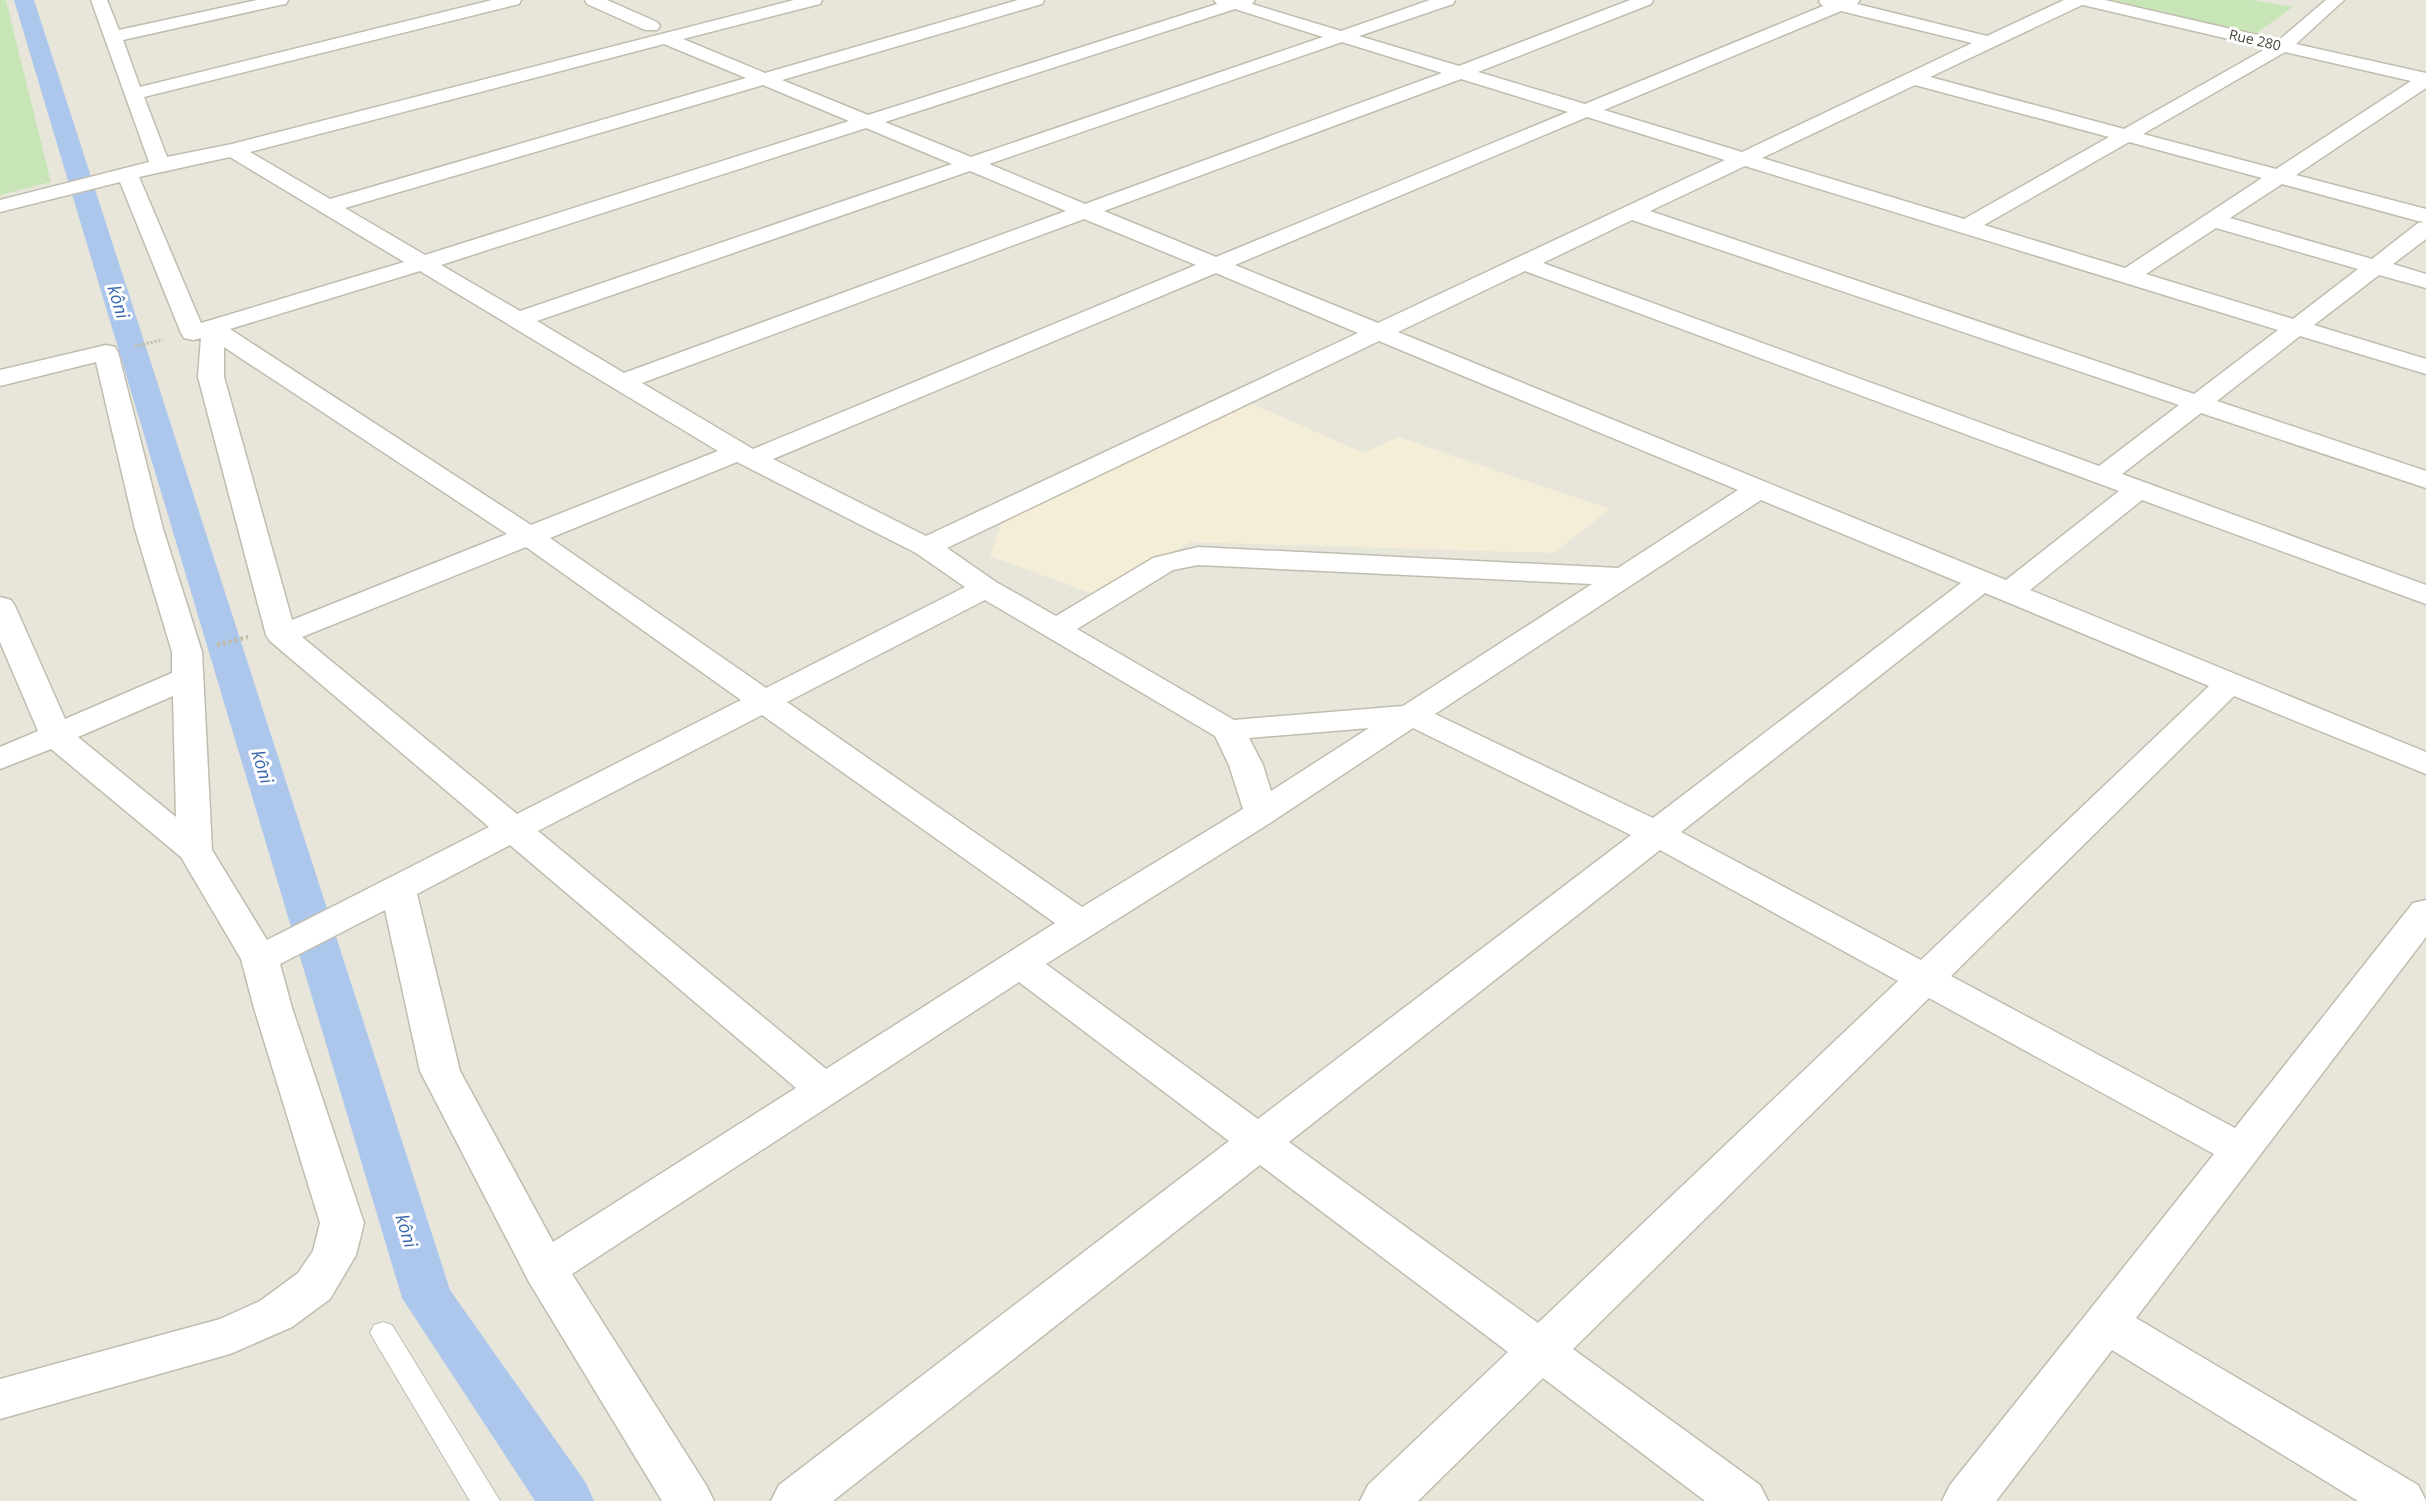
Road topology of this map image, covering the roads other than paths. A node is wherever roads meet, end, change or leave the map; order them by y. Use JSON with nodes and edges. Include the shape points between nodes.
{"nodes":[{"id":1,"x":99,"y":0,"type":"edge"},
{"id":2,"x":280,"y":0,"type":"edge"},
{"id":3,"x":513,"y":0,"type":"edge"},
{"id":4,"x":593,"y":0,"type":"edge"},
{"id":5,"x":814,"y":0,"type":"edge"},
{"id":6,"x":1036,"y":0,"type":"edge"},
{"id":7,"x":1447,"y":0,"type":"edge"},
{"id":8,"x":1644,"y":0,"type":"edge"},
{"id":9,"x":2078,"y":0,"type":"edge"},
{"id":10,"x":2083,"y":0,"type":"edge"},
{"id":11,"x":2336,"y":0,"type":"edge"},
{"id":12,"x":1234,"y":1,"type":"edge"},
{"id":13,"x":1837,"y":2,"type":"edge"},
{"id":14,"x":659,"y":32,"type":"junction"},
{"id":15,"x":1341,"y":36,"type":"junction"},
{"id":16,"x":113,"y":38,"type":"junction"},
{"id":17,"x":1988,"y":42,"type":"junction"},
{"id":18,"x":2283,"y":46,"type":"junction"},
{"id":19,"x":1459,"y":73,"type":"junction"},
{"id":20,"x":1912,"y":78,"type":"junction"},
{"id":21,"x":765,"y":79,"type":"junction"},
{"id":22,"x":2426,"y":80,"type":"edge"},
{"id":23,"x":134,"y":94,"type":"junction"},
{"id":24,"x":1586,"y":111,"type":"junction"},
{"id":25,"x":868,"y":121,"type":"junction"},
{"id":26,"x":2125,"y":136,"type":"junction"},
{"id":27,"x":233,"y":150,"type":"junction"},
{"id":28,"x":1742,"y":159,"type":"junction"},
{"id":29,"x":971,"y":164,"type":"junction"},
{"id":30,"x":160,"y":165,"type":"junction"},
{"id":31,"x":127,"y":174,"type":"junction"},
{"id":32,"x":2279,"y":177,"type":"junction"},
{"id":33,"x":0,"y":206,"type":"edge"},
{"id":34,"x":328,"y":206,"type":"junction"},
{"id":35,"x":1087,"y":211,"type":"junction"},
{"id":36,"x":1630,"y":212,"type":"junction"},
{"id":37,"x":2426,"y":216,"type":"edge"},
{"id":38,"x":2212,"y":220,"type":"junction"},
{"id":39,"x":1966,"y":227,"type":"junction"},
{"id":40,"x":2426,"y":228,"type":"edge"},
{"id":41,"x":1522,"y":262,"type":"junction"},
{"id":42,"x":423,"y":263,"type":"junction"},
{"id":43,"x":1217,"y":265,"type":"junction"},
{"id":44,"x":2375,"y":267,"type":"junction"},
{"id":45,"x":2128,"y":276,"type":"junction"},
{"id":46,"x":2426,"y":281,"type":"edge"},
{"id":47,"x":518,"y":320,"type":"junction"},
{"id":48,"x":2296,"y":327,"type":"junction"},
{"id":49,"x":213,"y":329,"type":"junction"},
{"id":50,"x":1377,"y":331,"type":"junction"},
{"id":51,"x":2426,"y":367,"type":"edge"},
{"id":52,"x":0,"y":378,"type":"edge"},
{"id":53,"x":623,"y":382,"type":"junction"},
{"id":54,"x":2197,"y":403,"type":"junction"},
{"id":55,"x":745,"y":455,"type":"junction"},
{"id":56,"x":2103,"y":476,"type":"junction"},
{"id":57,"x":2426,"y":480,"type":"edge"},
{"id":58,"x":1759,"y":489,"type":"junction"},
{"id":59,"x":2139,"y":489,"type":"junction"},
{"id":60,"x":529,"y":536,"type":"junction"},
{"id":61,"x":926,"y":547,"type":"junction"},
{"id":62,"x":1622,"y":577,"type":"junction"},
{"id":63,"x":1995,"y":586,"type":"junction"},
{"id":64,"x":986,"y":588,"type":"junction"},
{"id":65,"x":2426,"y":595,"type":"edge"},
{"id":66,"x":0,"y":606,"type":"edge"},
{"id":67,"x":1056,"y":629,"type":"junction"},
{"id":68,"x":281,"y":635,"type":"junction"},
{"id":69,"x":188,"y":678,"type":"junction"},
{"id":70,"x":2230,"y":683,"type":"junction"},
{"id":71,"x":763,"y":701,"type":"junction"},
{"id":72,"x":1411,"y":715,"type":"junction"},
{"id":73,"x":1228,"y":730,"type":"junction"},
{"id":74,"x":56,"y":736,"type":"junction"},
{"id":75,"x":0,"y":759,"type":"edge"},
{"id":76,"x":2426,"y":764,"type":"edge"},
{"id":77,"x":1261,"y":813,"type":"junction"},
{"id":78,"x":514,"y":830,"type":"junction"},
{"id":79,"x":1656,"y":833,"type":"junction"},
{"id":80,"x":194,"y":850,"type":"junction"},
{"id":81,"x":398,"y":888,"type":"junction"},
{"id":82,"x":2426,"y":912,"type":"edge"},
{"id":83,"x":1081,"y":924,"type":"junction"},
{"id":84,"x":273,"y":953,"type":"junction"},
{"id":85,"x":1020,"y":964,"type":"junction"},
{"id":86,"x":1925,"y":978,"type":"junction"},
{"id":87,"x":824,"y":1089,"type":"junction"},
{"id":88,"x":1259,"y":1142,"type":"junction"},
{"id":89,"x":2241,"y":1150,"type":"junction"},
{"id":90,"x":545,"y":1269,"type":"junction"},
{"id":91,"x":2106,"y":1323,"type":"junction"},
{"id":92,"x":383,"y":1334,"type":"dead end"},
{"id":93,"x":1540,"y":1350,"type":"junction"},
{"id":94,"x":0,"y":1399,"type":"edge"},
{"id":95,"x":486,"y":1501,"type":"edge"},
{"id":96,"x":689,"y":1501,"type":"edge"},
{"id":97,"x":796,"y":1501,"type":"edge"},
{"id":98,"x":1385,"y":1501,"type":"edge"},
{"id":99,"x":1743,"y":1501,"type":"edge"},
{"id":100,"x":1967,"y":1501,"type":"edge"},
{"id":101,"x":2401,"y":1501,"type":"edge"}],
"edges":[{"from":1,"to":16,"type":"street"},
{"from":2,"to":16,"type":"street"},
{"from":3,"to":23,"type":"street"},
{"from":4,"to":14,"type":"street"},
{"from":5,"to":14,"type":"street"},
{"from":6,"to":21,"type":"street"},
{"from":7,"to":15,"type":"street"},
{"from":8,"to":19,"type":"street"},
{"from":9,"to":17,"type":"street"},
{"from":10,"to":18,"type":"street","name":"Rue 280"},
{"from":11,"to":18,"type":"street"},
{"from":12,"to":15,"type":"street"},
{"from":12,"to":25,"type":"street"},
{"from":13,"to":17,"type":"street"},
{"from":13,"to":24,"type":"street"},
{"from":14,"to":21,"type":"street"},
{"from":14,"to":27,"type":"street"},
{"from":15,"to":19,"type":"street"},
{"from":15,"to":29,"type":"street"},
{"from":16,"to":23,"type":"street"},
{"from":17,"to":20,"type":"street"},
{"from":18,"to":22,"type":"street","name":"Rue 280"},
{"from":18,"to":26,"type":"street"},
{"from":19,"to":24,"type":"street"},
{"from":19,"to":35,"type":"street"},
{"from":20,"to":26,"type":"street"},
{"from":20,"to":28,"type":"street"},
{"from":21,"to":25,"type":"street"},
{"from":21,"to":34,"type":"street"},
{"from":22,"to":32,"type":"street"},
{"from":23,"to":30,"type":"street"},
{"from":24,"to":28,"type":"street"},
{"from":24,"to":43,"type":"street"},
{"from":25,"to":29,"type":"street"},
{"from":25,"to":42,"type":"street"},
{"from":26,"to":32,"type":"street"},
{"from":26,"to":39,"type":"street"},
{"from":27,"to":30,"type":"street"},
{"from":27,"to":34,"type":"street"},
{"from":28,"to":36,"type":"street"},
{"from":28,"to":39,"type":"street"},
{"from":29,"to":35,"type":"street"},
{"from":29,"to":47,"type":"street"},
{"from":30,"to":31,"type":"street"},
{"from":31,"to":33,"type":"street"},
{"from":31,"to":49,"type":"street","via":[[193,333]]},
{"from":32,"to":37,"type":"street"},
{"from":32,"to":38,"type":"street"},
{"from":34,"to":42,"type":"street"},
{"from":35,"to":43,"type":"street"},
{"from":35,"to":53,"type":"street"},
{"from":36,"to":41,"type":"street"},
{"from":36,"to":54,"type":"street"},
{"from":38,"to":44,"type":"street"},
{"from":38,"to":45,"type":"street"},
{"from":39,"to":45,"type":"street"},
{"from":40,"to":44,"type":"street"},
{"from":41,"to":50,"type":"street"},
{"from":41,"to":56,"type":"street"},
{"from":42,"to":47,"type":"street"},
{"from":42,"to":49,"type":"street"},
{"from":43,"to":50,"type":"street"},
{"from":43,"to":55,"type":"street"},
{"from":44,"to":46,"type":"street"},
{"from":44,"to":48,"type":"street"},
{"from":45,"to":48,"type":"street"},
{"from":47,"to":53,"type":"street"},
{"from":48,"to":51,"type":"street"},
{"from":48,"to":54,"type":"street"},
{"from":49,"to":60,"type":"street"},
{"from":49,"to":68,"type":"street","via":[[211,377]]},
{"from":50,"to":58,"type":"street"},
{"from":50,"to":61,"type":"street"},
{"from":52,"to":69,"type":"street","via":[[106,352],[149,529],[187,652]]},
{"from":53,"to":55,"type":"street"},
{"from":54,"to":56,"type":"street"},
{"from":54,"to":57,"type":"street"},
{"from":55,"to":60,"type":"street"},
{"from":55,"to":61,"type":"street"},
{"from":56,"to":59,"type":"street"},
{"from":58,"to":62,"type":"street"},
{"from":58,"to":63,"type":"street"},
{"from":59,"to":63,"type":"street"},
{"from":59,"to":65,"type":"street"},
{"from":60,"to":68,"type":"street"},
{"from":60,"to":71,"type":"street"},
{"from":61,"to":64,"type":"street"},
{"from":62,"to":67,"type":"street","via":[[1198,556],[1163,564]]},
{"from":62,"to":72,"type":"street"},
{"from":63,"to":70,"type":"street"},
{"from":63,"to":79,"type":"street"},
{"from":64,"to":67,"type":"street"},
{"from":64,"to":71,"type":"street"},
{"from":66,"to":74,"type":"street"},
{"from":67,"to":73,"type":"street"},
{"from":68,"to":78,"type":"street"},
{"from":69,"to":74,"type":"street"},
{"from":69,"to":80,"type":"street"},
{"from":70,"to":76,"type":"street"},
{"from":70,"to":86,"type":"street"},
{"from":71,"to":78,"type":"street"},
{"from":71,"to":83,"type":"street"},
{"from":72,"to":73,"type":"street"},
{"from":72,"to":77,"type":"street"},
{"from":72,"to":79,"type":"street"},
{"from":73,"to":77,"type":"street","via":[[1246,765]]},
{"from":74,"to":75,"type":"street"},
{"from":74,"to":80,"type":"street"},
{"from":77,"to":83,"type":"street"},
{"from":78,"to":81,"type":"street"},
{"from":78,"to":87,"type":"street"},
{"from":79,"to":86,"type":"street"},
{"from":79,"to":88,"type":"street"},
{"from":80,"to":84,"type":"street"},
{"from":81,"to":84,"type":"street"},
{"from":81,"to":90,"type":"street","via":[[440,1071]]},
{"from":82,"to":89,"type":"street"},
{"from":83,"to":85,"type":"street"},
{"from":84,"to":94,"type":"street","via":[[273,1008],[342,1223],[334,1256],[314,1287],[276,1314],[230,1335]]},
{"from":85,"to":87,"type":"street"},
{"from":85,"to":88,"type":"street"},
{"from":86,"to":89,"type":"street"},
{"from":86,"to":93,"type":"street"},
{"from":87,"to":90,"type":"street"},
{"from":88,"to":93,"type":"street"},
{"from":88,"to":97,"type":"street"},
{"from":89,"to":91,"type":"street"},
{"from":90,"to":96,"type":"street"},
{"from":91,"to":100,"type":"street"},
{"from":91,"to":101,"type":"street"},
{"from":92,"to":95,"type":"lane"},
{"from":93,"to":98,"type":"street"},
{"from":93,"to":99,"type":"street"}]}
